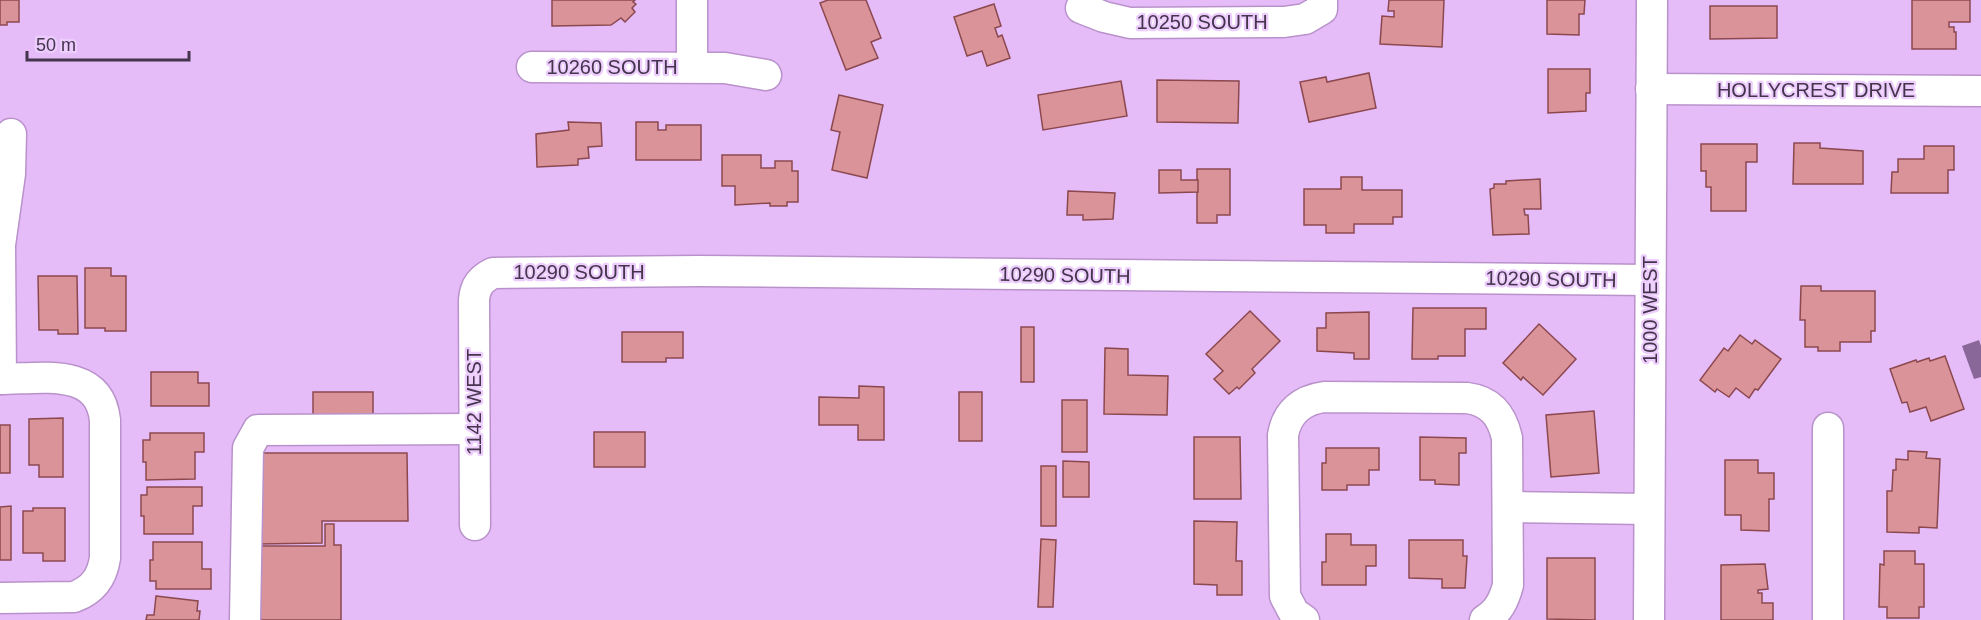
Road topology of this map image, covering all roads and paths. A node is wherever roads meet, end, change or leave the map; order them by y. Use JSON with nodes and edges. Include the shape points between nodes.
{"nodes":[{"id":1,"x":692,"y":0,"type":"edge"},
{"id":2,"x":1652,"y":0,"type":"edge"},
{"id":3,"x":1322,"y":4,"type":"edge"},
{"id":4,"x":1081,"y":8,"type":"dead end"},
{"id":5,"x":532,"y":67,"type":"dead end"},
{"id":6,"x":692,"y":67,"type":"junction"},
{"id":7,"x":766,"y":75,"type":"dead end"},
{"id":8,"x":1651,"y":89,"type":"junction"},
{"id":9,"x":1981,"y":91,"type":"edge"},
{"id":10,"x":11,"y":134,"type":"dead end"},
{"id":11,"x":481,"y":280,"type":"joint"},
{"id":12,"x":1650,"y":280,"type":"junction"},
{"id":13,"x":1,"y":379,"type":"edge"},
{"id":14,"x":1828,"y":428,"type":"dead end"},
{"id":15,"x":473,"y":429,"type":"junction"},
{"id":16,"x":1508,"y":517,"type":"junction"},
{"id":17,"x":1649,"y":518,"type":"junction"},
{"id":18,"x":475,"y":525,"type":"dead end"},
{"id":19,"x":0,"y":598,"type":"edge"},
{"id":20,"x":1303,"y":619,"type":"edge"},
{"id":21,"x":245,"y":620,"type":"edge"},
{"id":22,"x":1485,"y":620,"type":"edge"},
{"id":23,"x":1650,"y":620,"type":"edge"},
{"id":24,"x":1828,"y":620,"type":"edge"}],
"edges":[{"from":1,"to":6,"type":"street"},
{"from":2,"to":8,"type":"street","name":"1000 WEST"},
{"from":3,"to":4,"type":"street","name":"10250 SOUTH","via":[[1305,19],[1284,22],[1130,23]]},
{"from":5,"to":6,"type":"street","name":"10260 SOUTH"},
{"from":6,"to":7,"type":"street","name":"10260 SOUTH"},
{"from":8,"to":9,"type":"street","name":"HOLLYCREST DRIVE"},
{"from":8,"to":12,"type":"street","name":"1000 WEST"},
{"from":10,"to":13,"type":"street","via":[[0,246]]},
{"from":11,"to":12,"type":"street","name":"10290 SOUTH","via":[[500,272],[687,271]]},
{"from":11,"to":15,"type":"street","name":"1142 WEST","via":[[474,300]]},
{"from":12,"to":17,"type":"street","name":"1000 WEST"},
{"from":13,"to":19,"type":"street","via":[[75,380],[93,391],[104,409],[105,558],[93,587],[74,597]]},
{"from":14,"to":24,"type":"street"},
{"from":15,"to":18,"type":"street","name":"1142 WEST"},
{"from":15,"to":21,"type":"street","via":[[258,430],[248,448]]},
{"from":16,"to":17,"type":"street"},
{"from":16,"to":20,"type":"street","via":[[1507,438],[1504,425],[1485,402],[1467,398],[1311,398],[1295,410],[1283,435],[1284,587],[1289,605]]},
{"from":16,"to":22,"type":"street","via":[[1508,585],[1494,614]]},
{"from":17,"to":23,"type":"street","name":"1000 WEST"}]}
